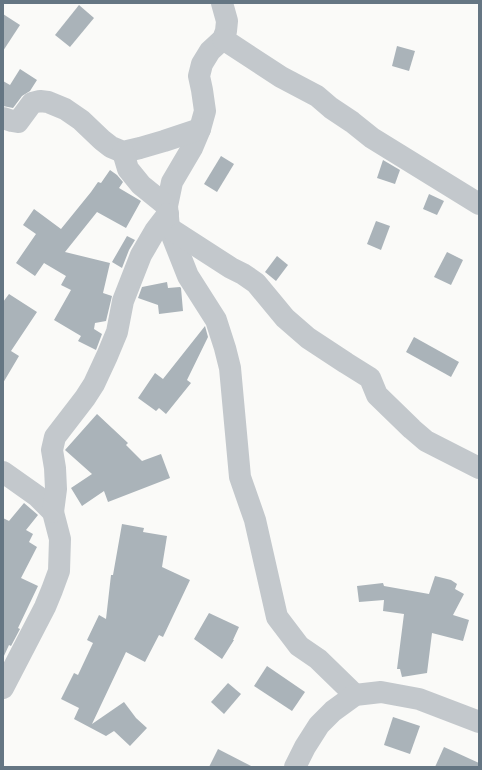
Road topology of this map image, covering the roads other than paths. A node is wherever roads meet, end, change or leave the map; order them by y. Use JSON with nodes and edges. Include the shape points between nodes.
{"nodes":[{"id":1,"x":222,"y":3,"type":"edge"},
{"id":2,"x":223,"y":39,"type":"junction"},
{"id":3,"x":3,"y":118,"type":"edge"},
{"id":4,"x":200,"y":129,"type":"junction"},
{"id":5,"x":123,"y":152,"type":"junction"},
{"id":6,"x":479,"y":204,"type":"edge"},
{"id":7,"x":168,"y":216,"type":"junction"},
{"id":8,"x":479,"y":468,"type":"edge"},
{"id":9,"x":3,"y":472,"type":"edge"},
{"id":10,"x":53,"y":512,"type":"junction"},
{"id":11,"x":3,"y":688,"type":"edge"},
{"id":12,"x":355,"y":695,"type":"junction"},
{"id":13,"x":479,"y":722,"type":"edge"},
{"id":14,"x":295,"y":767,"type":"edge"}],
"edges":[{"from":1,"to":2,"type":"street","via":[[227,21]]},
{"from":2,"to":4,"type":"street","via":[[210,51],[202,64],[199,76],[205,111]]},
{"from":2,"to":6,"type":"street","via":[[282,77],[318,96],[372,138]]},
{"from":3,"to":5,"type":"street","via":[[18,122],[32,103],[48,102],[65,109],[111,147]]},
{"from":4,"to":5,"type":"street"},
{"from":4,"to":7,"type":"street","via":[[172,182]]},
{"from":5,"to":7,"type":"street","via":[[128,169]]},
{"from":7,"to":8,"type":"street","via":[[256,283],[285,318],[308,338],[370,378],[377,395],[426,441]]},
{"from":7,"to":10,"type":"street","via":[[155,231],[141,255],[123,301],[117,332],[94,384],[55,437],[52,450],[56,489]]},
{"from":7,"to":12,"type":"street","via":[[188,276],[216,320],[225,348],[230,368],[240,477],[255,520],[277,617],[299,646],[318,659]]},
{"from":9,"to":10,"type":"street","via":[[37,496]]},
{"from":10,"to":11,"type":"street","via":[[60,539],[59,571],[45,607]]},
{"from":12,"to":13,"type":"street","via":[[381,692],[419,699]]},
{"from":12,"to":14,"type":"street","via":[[319,725]]}]}
